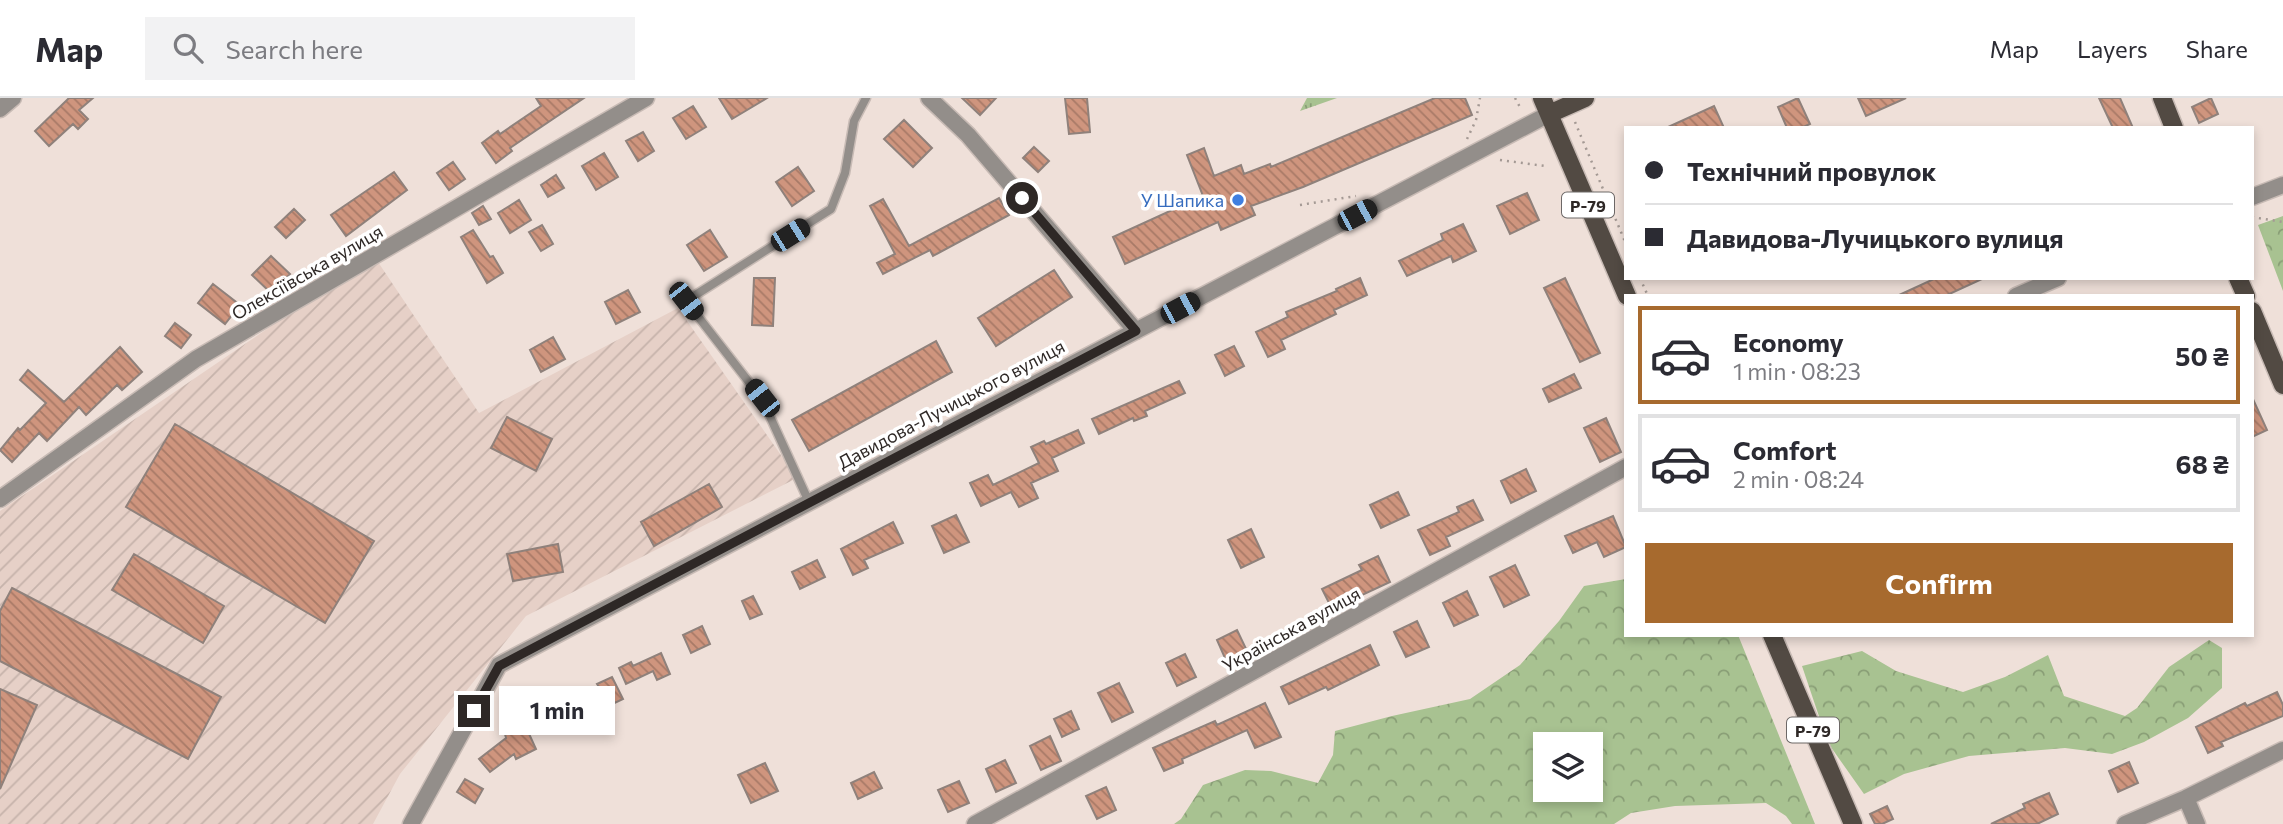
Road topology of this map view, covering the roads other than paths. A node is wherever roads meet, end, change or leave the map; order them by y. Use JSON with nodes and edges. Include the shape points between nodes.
{"nodes":[{"id":1,"x":13,"y":98,"type":"edge"},
{"id":2,"x":646,"y":98,"type":"edge"},
{"id":3,"x":866,"y":98,"type":"edge"},
{"id":4,"x":929,"y":98,"type":"edge"},
{"id":5,"x":2162,"y":98,"type":"edge"},
{"id":6,"x":1577,"y":102,"type":"edge"},
{"id":7,"x":1545,"y":106,"type":"edge"},
{"id":8,"x":0,"y":109,"type":"edge"},
{"id":9,"x":2173,"y":126,"type":"edge"},
{"id":10,"x":2283,"y":185,"type":"edge"},
{"id":11,"x":2254,"y":196,"type":"edge"},
{"id":12,"x":2053,"y":280,"type":"edge"},
{"id":13,"x":1626,"y":294,"type":"edge"},
{"id":14,"x":2021,"y":294,"type":"edge"},
{"id":15,"x":2254,"y":316,"type":"edge"},
{"id":16,"x":1136,"y":331,"type":"junction"},
{"id":17,"x":2283,"y":384,"type":"edge"},
{"id":18,"x":1624,"y":468,"type":"edge"},
{"id":19,"x":0,"y":499,"type":"edge"},
{"id":20,"x":809,"y":502,"type":"junction"},
{"id":21,"x":1773,"y":637,"type":"edge"},
{"id":22,"x":2283,"y":750,"type":"edge"},
{"id":23,"x":2186,"y":798,"type":"junction"},
{"id":24,"x":411,"y":824,"type":"edge"},
{"id":25,"x":975,"y":824,"type":"edge"},
{"id":26,"x":1853,"y":824,"type":"edge"},
{"id":27,"x":2125,"y":824,"type":"edge"},
{"id":28,"x":2197,"y":824,"type":"edge"}],
"edges":[{"from":1,"to":8,"type":"street"},
{"from":2,"to":19,"type":"street","name":"Олексіївська вулиця","via":[[196,359]]},
{"from":3,"to":20,"type":"lane","via":[[854,121],[845,173],[831,209],[686,301],[762,398]]},
{"from":4,"to":16,"type":"street","via":[[968,135]]},
{"from":5,"to":9,"type":"main road"},
{"from":6,"to":7,"type":"main road","name":"Давидова-Лучицького вулиця"},
{"from":7,"to":13,"type":"main road","number":"Р-79"},
{"from":7,"to":16,"type":"street","name":"Давидова-Лучицького вулиця","via":[[1469,156]]},
{"from":10,"to":11,"type":"street"},
{"from":12,"to":14,"type":"street"},
{"from":15,"to":17,"type":"main road"},
{"from":16,"to":20,"type":"street","name":"Давидова-Лучицького вулиця"},
{"from":18,"to":25,"type":"street","name":"Українська вулиця"},
{"from":20,"to":24,"type":"street","name":"Давидова-Лучицького вулиця","via":[[499,666]]},
{"from":21,"to":26,"type":"main road","number":"Р-79"},
{"from":22,"to":23,"type":"street"},
{"from":23,"to":27,"type":"street"},
{"from":23,"to":28,"type":"street"}]}
